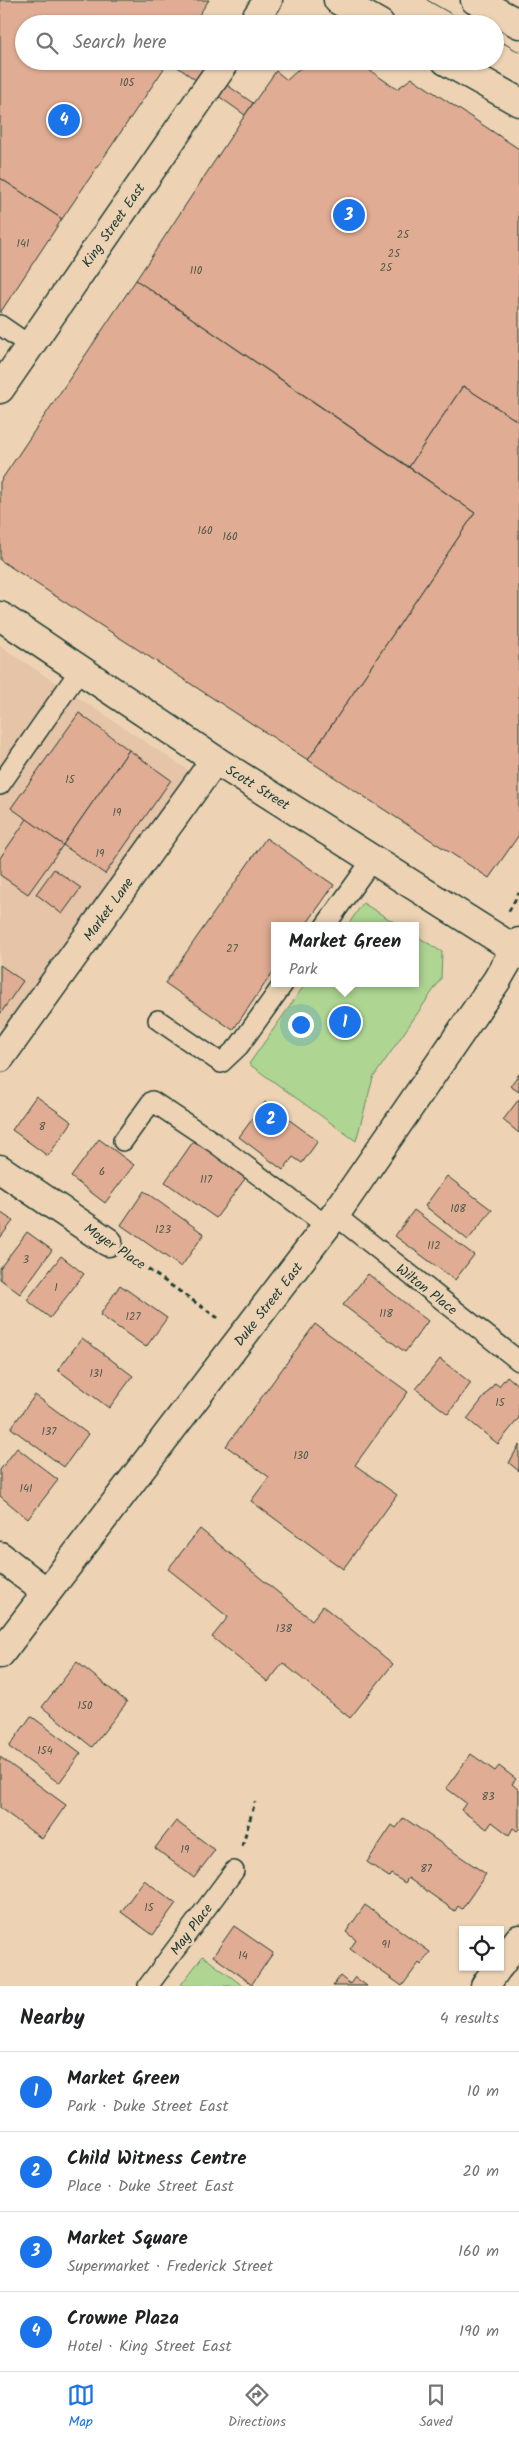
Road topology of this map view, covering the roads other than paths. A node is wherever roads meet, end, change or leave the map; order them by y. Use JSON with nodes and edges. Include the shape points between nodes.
{"nodes":[{"id":1,"x":268,"y":0,"type":"edge"},
{"id":2,"x":338,"y":0,"type":"edge"},
{"id":3,"x":475,"y":0,"type":"edge"},
{"id":4,"x":258,"y":15,"type":"edge"},
{"id":5,"x":364,"y":15,"type":"edge"},
{"id":6,"x":502,"y":15,"type":"edge"},
{"id":7,"x":504,"y":16,"type":"edge"},
{"id":8,"x":519,"y":24,"type":"edge"},
{"id":9,"x":220,"y":70,"type":"edge"},
{"id":10,"x":462,"y":70,"type":"edge"},
{"id":11,"x":519,"y":102,"type":"edge"},
{"id":12,"x":0,"y":325,"type":"edge"},
{"id":13,"x":29,"y":345,"type":"junction"},
{"id":14,"x":0,"y":389,"type":"edge"},
{"id":15,"x":0,"y":616,"type":"edge"},
{"id":16,"x":80,"y":670,"type":"junction"},
{"id":17,"x":215,"y":760,"type":"junction"},
{"id":18,"x":0,"y":785,"type":"edge"},
{"id":19,"x":372,"y":860,"type":"junction"},
{"id":20,"x":328,"y":922,"type":"edge"},
{"id":21,"x":517,"y":948,"type":"edge"},
{"id":22,"x":281,"y":987,"type":"edge"},
{"id":23,"x":158,"y":1020,"type":"dead end"},
{"id":24,"x":0,"y":1058,"type":"edge"},
{"id":25,"x":123,"y":1141,"type":"dead end"},
{"id":26,"x":0,"y":1169,"type":"edge"},
{"id":27,"x":331,"y":1221,"type":"junction"},
{"id":28,"x":108,"y":1242,"type":"road end"},
{"id":29,"x":519,"y":1361,"type":"edge"},
{"id":30,"x":0,"y":1556,"type":"edge"},
{"id":31,"x":46,"y":1592,"type":"junction"},
{"id":32,"x":0,"y":1654,"type":"edge"},
{"id":33,"x":234,"y":1871,"type":"road end"},
{"id":34,"x":519,"y":1939,"type":"edge"},
{"id":35,"x":504,"y":1959,"type":"edge"},
{"id":36,"x":496,"y":1971,"type":"edge"},
{"id":37,"x":148,"y":1986,"type":"edge"},
{"id":38,"x":485,"y":1986,"type":"edge"}],
"edges":[{"from":1,"to":4,"type":"street"},
{"from":2,"to":5,"type":"street"},
{"from":3,"to":6,"type":"street"},
{"from":7,"to":8,"type":"street"},
{"from":9,"to":13,"type":"street","name":"King Street East"},
{"from":10,"to":11,"type":"street"},
{"from":12,"to":13,"type":"lane"},
{"from":13,"to":14,"type":"street","name":"King Street East"},
{"from":15,"to":16,"type":"street","name":"Scott Street"},
{"from":16,"to":17,"type":"street","name":"Scott Street"},
{"from":16,"to":18,"type":"lane"},
{"from":17,"to":19,"type":"street","name":"Scott Street"},
{"from":17,"to":24,"type":"street","name":"Market Lane"},
{"from":19,"to":20,"type":"lane"},
{"from":19,"to":21,"type":"street","name":"Scott Street"},
{"from":21,"to":27,"type":"street","name":"Duke Street East"},
{"from":22,"to":23,"type":"lane","via":[[239,1046],[221,1063]]},
{"from":25,"to":27,"type":"lane","name":"Wilton Place","via":[[152,1101]]},
{"from":26,"to":28,"type":"street","name":"Moyer Place"},
{"from":27,"to":29,"type":"lane","name":"Wilton Place"},
{"from":27,"to":31,"type":"street","name":"Duke Street East"},
{"from":30,"to":31,"type":"street"},
{"from":31,"to":32,"type":"street","name":"Duke Street East"},
{"from":33,"to":37,"type":"lane","name":"May Place"},
{"from":34,"to":35,"type":"street"},
{"from":36,"to":38,"type":"street"}]}
